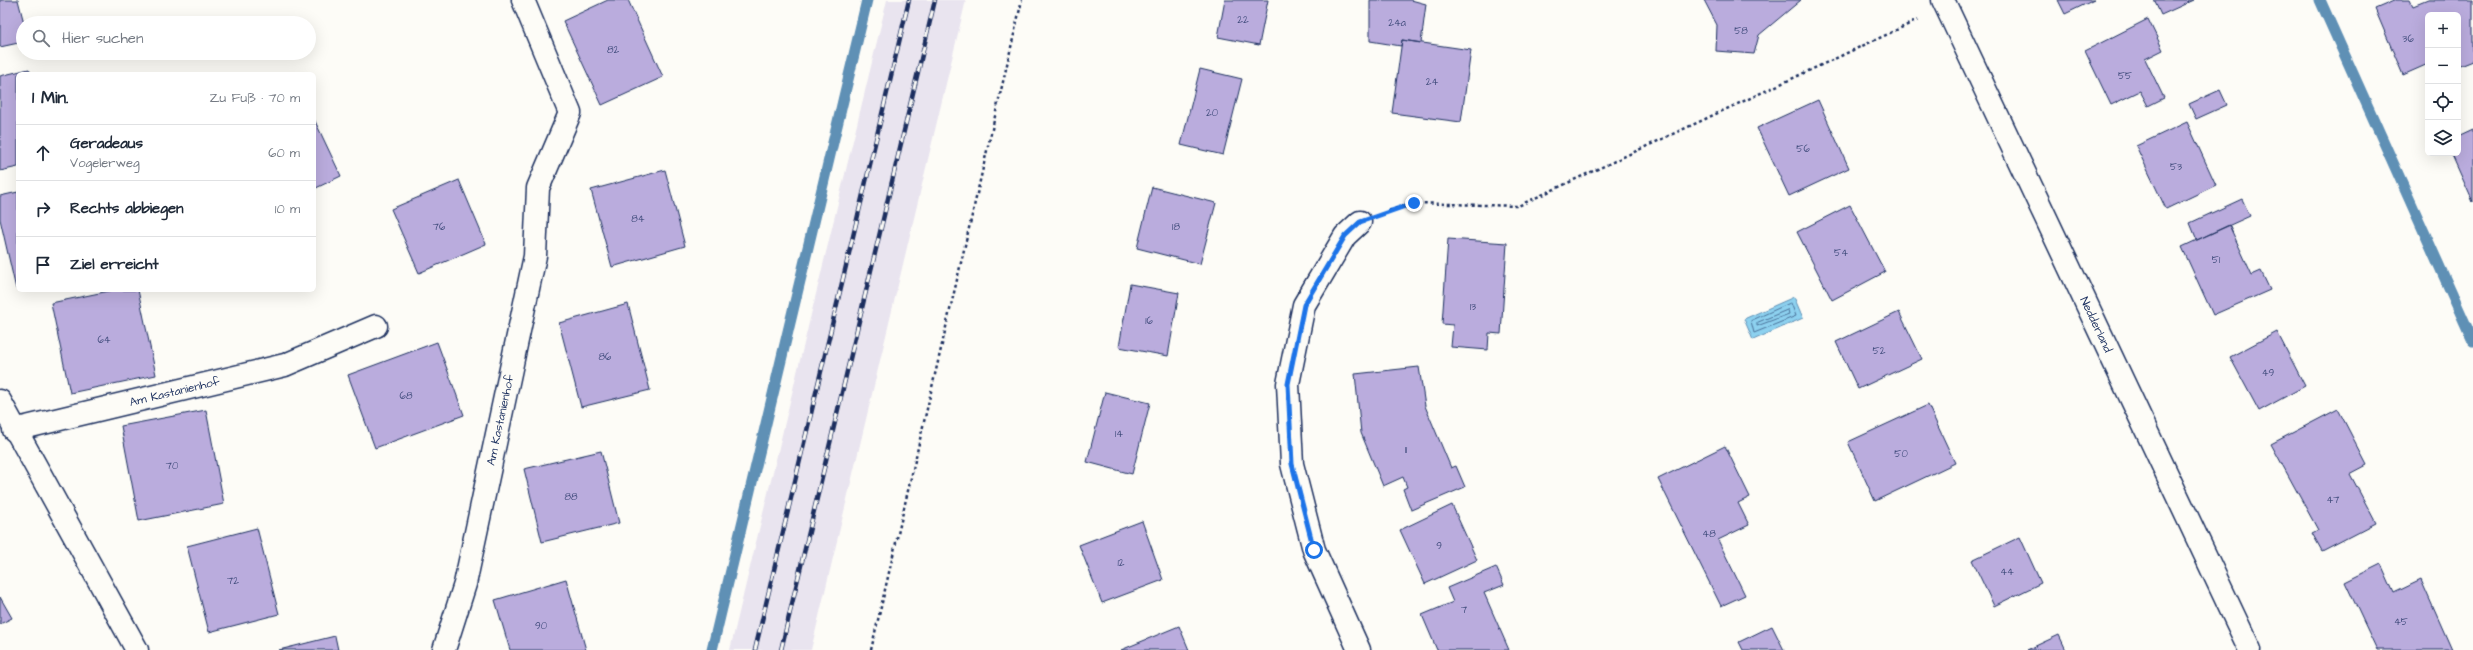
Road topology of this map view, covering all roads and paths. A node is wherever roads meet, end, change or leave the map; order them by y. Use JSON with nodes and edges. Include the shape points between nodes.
{"nodes":[{"id":1,"x":523,"y":0,"type":"edge"},
{"id":2,"x":1022,"y":0,"type":"edge"},
{"id":3,"x":1946,"y":3,"type":"edge"},
{"id":4,"x":1360,"y":222,"type":"joint"},
{"id":5,"x":376,"y":326,"type":"dead end"},
{"id":6,"x":0,"y":401,"type":"edge"},
{"id":7,"x":14,"y":430,"type":"junction"},
{"id":8,"x":136,"y":650,"type":"edge"},
{"id":9,"x":444,"y":650,"type":"edge"},
{"id":10,"x":871,"y":650,"type":"edge"},
{"id":11,"x":1359,"y":650,"type":"edge"},
{"id":12,"x":2250,"y":650,"type":"edge"}],
"edges":[{"from":1,"to":9,"type":"street","name":"Am Kastanienhof","via":[[570,113],[538,188],[534,263],[465,584]]},
{"from":2,"to":10,"type":"path"},
{"from":3,"to":4,"type":"path","via":[[1518,206],[1414,203]]},
{"from":3,"to":12,"type":"street","name":"Nedderland"},
{"from":4,"to":11,"type":"street","via":[[1345,236],[1304,305],[1288,384],[1292,464],[1314,550]]},
{"from":5,"to":7,"type":"street","name":"Am Kastanienhof","via":[[285,365]]},
{"from":6,"to":7,"type":"street"},
{"from":7,"to":8,"type":"street"}]}
